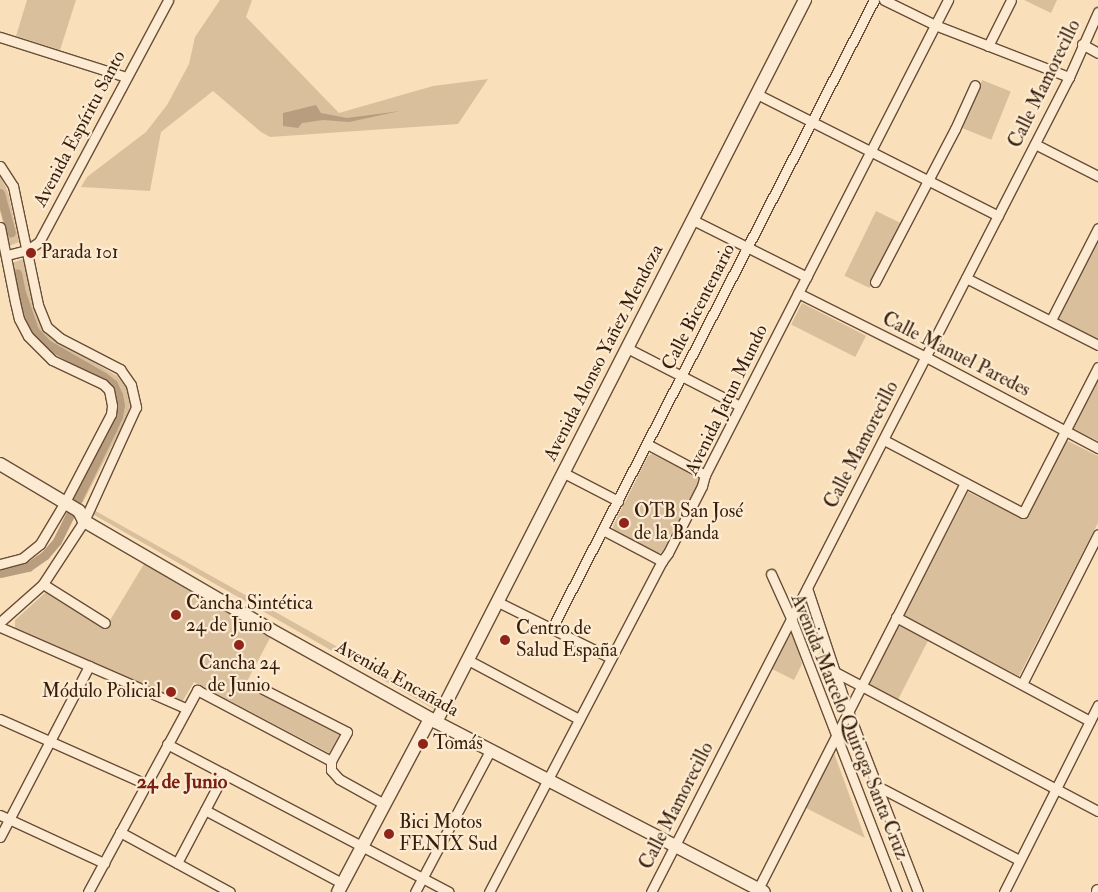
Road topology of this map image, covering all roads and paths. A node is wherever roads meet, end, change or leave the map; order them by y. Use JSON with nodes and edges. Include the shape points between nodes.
{"nodes":[{"id":1,"x":168,"y":0,"type":"edge"},
{"id":2,"x":804,"y":0,"type":"edge"},
{"id":3,"x":874,"y":0,"type":"edge"},
{"id":4,"x":884,"y":0,"type":"edge"},
{"id":5,"x":948,"y":0,"type":"edge"},
{"id":6,"x":1011,"y":0,"type":"edge"},
{"id":7,"x":1098,"y":12,"type":"edge"},
{"id":8,"x":935,"y":25,"type":"junction"},
{"id":9,"x":0,"y":37,"type":"edge"},
{"id":10,"x":1082,"y":44,"type":"junction"},
{"id":11,"x":988,"y":46,"type":"junction"},
{"id":12,"x":1098,"y":53,"type":"edge"},
{"id":13,"x":126,"y":77,"type":"junction"},
{"id":14,"x":1069,"y":77,"type":"junction"},
{"id":15,"x":975,"y":86,"type":"dead end"},
{"id":16,"x":757,"y":94,"type":"junction"},
{"id":17,"x":811,"y":122,"type":"junction"},
{"id":18,"x":1035,"y":144,"type":"junction"},
{"id":19,"x":870,"y":152,"type":"junction"},
{"id":20,"x":0,"y":166,"type":"edge"},
{"id":21,"x":1098,"y":176,"type":"edge"},
{"id":22,"x":928,"y":182,"type":"junction"},
{"id":23,"x":998,"y":216,"type":"junction"},
{"id":24,"x":692,"y":220,"type":"junction"},
{"id":25,"x":0,"y":227,"type":"edge"},
{"id":26,"x":1098,"y":228,"type":"edge"},
{"id":27,"x":747,"y":249,"type":"junction"},
{"id":28,"x":27,"y":250,"type":"junction"},
{"id":29,"x":7,"y":255,"type":"junction"},
{"id":30,"x":806,"y":277,"type":"junction"},
{"id":31,"x":966,"y":278,"type":"junction"},
{"id":32,"x":875,"y":282,"type":"dead end"},
{"id":33,"x":798,"y":293,"type":"junction"},
{"id":34,"x":1051,"y":320,"type":"junction"},
{"id":35,"x":1098,"y":345,"type":"edge"},
{"id":36,"x":627,"y":348,"type":"junction"},
{"id":37,"x":926,"y":357,"type":"junction"},
{"id":38,"x":1098,"y":367,"type":"edge"},
{"id":39,"x":682,"y":376,"type":"junction"},
{"id":40,"x":740,"y":406,"type":"junction"},
{"id":41,"x":1065,"y":431,"type":"junction"},
{"id":42,"x":884,"y":440,"type":"junction"},
{"id":43,"x":647,"y":444,"type":"junction"},
{"id":44,"x":1098,"y":448,"type":"edge"},
{"id":45,"x":0,"y":464,"type":"edge"},
{"id":46,"x":564,"y":473,"type":"junction"},
{"id":47,"x":705,"y":475,"type":"junction"},
{"id":48,"x":965,"y":483,"type":"junction"},
{"id":49,"x":618,"y":501,"type":"junction"},
{"id":50,"x":75,"y":510,"type":"junction"},
{"id":51,"x":603,"y":530,"type":"junction"},
{"id":52,"x":1098,"y":534,"type":"edge"},
{"id":53,"x":1094,"y":551,"type":"edge"},
{"id":54,"x":662,"y":561,"type":"junction"},
{"id":55,"x":0,"y":564,"type":"edge"},
{"id":56,"x":771,"y":574,"type":"dead end"},
{"id":57,"x":43,"y":584,"type":"junction"},
{"id":58,"x":806,"y":588,"type":"junction"},
{"id":59,"x":498,"y":602,"type":"junction"},
{"id":60,"x":896,"y":617,"type":"junction"},
{"id":61,"x":791,"y":618,"type":"junction"},
{"id":62,"x":0,"y":622,"type":"edge"},
{"id":63,"x":105,"y":623,"type":"dead end"},
{"id":64,"x":0,"y":627,"type":"edge"},
{"id":65,"x":552,"y":628,"type":"junction"},
{"id":66,"x":611,"y":658,"type":"junction"},
{"id":67,"x":468,"y":660,"type":"junction"},
{"id":68,"x":89,"y":666,"type":"junction"},
{"id":69,"x":837,"y":673,"type":"junction"},
{"id":70,"x":1022,"y":684,"type":"junction"},
{"id":71,"x":862,"y":685,"type":"junction"},
{"id":72,"x":263,"y":689,"type":"dead end"},
{"id":73,"x":1098,"y":705,"type":"edge"},
{"id":74,"x":185,"y":708,"type":"junction"},
{"id":75,"x":848,"y":712,"type":"junction"},
{"id":76,"x":0,"y":719,"type":"edge"},
{"id":77,"x":579,"y":719,"type":"junction"},
{"id":78,"x":1090,"y":720,"type":"junction"},
{"id":79,"x":433,"y":721,"type":"junction"},
{"id":80,"x":836,"y":736,"type":"junction"},
{"id":81,"x":50,"y":741,"type":"junction"},
{"id":82,"x":167,"y":744,"type":"junction"},
{"id":83,"x":490,"y":751,"type":"junction"},
{"id":84,"x":331,"y":760,"type":"junction"},
{"id":85,"x":224,"y":774,"type":"junction"},
{"id":86,"x":548,"y":781,"type":"junction"},
{"id":87,"x":146,"y":784,"type":"junction"},
{"id":88,"x":879,"y":787,"type":"junction"},
{"id":89,"x":1056,"y":790,"type":"junction"},
{"id":90,"x":384,"y":804,"type":"junction"},
{"id":91,"x":205,"y":810,"type":"junction"},
{"id":92,"x":1098,"y":811,"type":"edge"},
{"id":93,"x":0,"y":815,"type":"edge"},
{"id":94,"x":9,"y":819,"type":"junction"},
{"id":95,"x":120,"y":832,"type":"junction"},
{"id":96,"x":0,"y":837,"type":"edge"},
{"id":97,"x":362,"y":845,"type":"junction"},
{"id":98,"x":676,"y":845,"type":"junction"},
{"id":99,"x":1019,"y":860,"type":"junction"},
{"id":100,"x":104,"y":863,"type":"junction"},
{"id":101,"x":177,"y":863,"type":"junction"},
{"id":102,"x":423,"y":878,"type":"junction"},
{"id":103,"x":340,"y":887,"type":"edge"},
{"id":104,"x":761,"y":890,"type":"edge"},
{"id":105,"x":90,"y":891,"type":"edge"},
{"id":106,"x":230,"y":892,"type":"edge"},
{"id":107,"x":415,"y":892,"type":"edge"},
{"id":108,"x":449,"y":892,"type":"edge"},
{"id":109,"x":489,"y":892,"type":"edge"},
{"id":110,"x":652,"y":892,"type":"edge"},
{"id":111,"x":897,"y":892,"type":"edge"},
{"id":112,"x":918,"y":892,"type":"edge"},
{"id":113,"x":1004,"y":892,"type":"edge"}],
"edges":[{"from":1,"to":13,"type":"street","name":"Avenida Espíritu Santo"},
{"from":2,"to":16,"type":"main road","name":"Avenida Alonso Yañez Mendoza"},
{"from":3,"to":17,"type":"street","name":"Calle Bicentenario"},
{"from":4,"to":8,"type":"street"},
{"from":5,"to":8,"type":"street","name":"Avenida Jatun Mundo"},
{"from":6,"to":11,"type":"street"},
{"from":7,"to":10,"type":"street","name":"Calle Mamorecillo"},
{"from":8,"to":11,"type":"street"},
{"from":8,"to":19,"type":"street","name":"Avenida Jatun Mundo"},
{"from":9,"to":13,"type":"street"},
{"from":10,"to":12,"type":"street"},
{"from":10,"to":14,"type":"street","name":"Calle Mamorecillo"},
{"from":11,"to":14,"type":"street"},
{"from":13,"to":28,"type":"street","name":"Avenida Espíritu Santo","via":[[39,242]]},
{"from":14,"to":18,"type":"street","name":"Calle Mamorecillo"},
{"from":15,"to":22,"type":"street"},
{"from":16,"to":17,"type":"street"},
{"from":16,"to":24,"type":"main road","name":"Avenida Alonso Yañez Mendoza"},
{"from":17,"to":19,"type":"street"},
{"from":17,"to":27,"type":"street","name":"Calle Bicentenario"},
{"from":18,"to":21,"type":"street"},
{"from":18,"to":23,"type":"street","name":"Calle Mamorecillo"},
{"from":19,"to":22,"type":"street"},
{"from":19,"to":30,"type":"street","name":"Avenida Jatun Mundo"},
{"from":20,"to":28,"type":"street","via":[[13,186]]},
{"from":22,"to":23,"type":"street"},
{"from":22,"to":32,"type":"street"},
{"from":23,"to":31,"type":"street","name":"Calle Mamorecillo"},
{"from":24,"to":27,"type":"street"},
{"from":24,"to":36,"type":"main road","name":"Avenida Alonso Yañez Mendoza"},
{"from":25,"to":29,"type":"street"},
{"from":26,"to":34,"type":"street"},
{"from":27,"to":30,"type":"street"},
{"from":27,"to":39,"type":"street","name":"Calle Bicentenario"},
{"from":28,"to":29,"type":"street"},
{"from":28,"to":50,"type":"street","via":[[38,304],[47,327],[60,338],[120,369],[132,385],[136,407]]},
{"from":29,"to":50,"type":"street","via":[[19,318],[28,336],[52,360],[103,384],[111,397],[111,414]]},
{"from":30,"to":33,"type":"street","name":"Avenida Jatun Mundo"},
{"from":31,"to":34,"type":"street"},
{"from":31,"to":37,"type":"street","name":"Calle Mamorecillo"},
{"from":33,"to":37,"type":"street","name":"Calle Manuel Paredes"},
{"from":33,"to":40,"type":"street","name":"Avenida Jatun Mundo"},
{"from":34,"to":35,"type":"street"},
{"from":36,"to":39,"type":"street"},
{"from":36,"to":46,"type":"main road","name":"Avenida Alonso Yañez Mendoza"},
{"from":37,"to":41,"type":"street","name":"Calle Manuel Paredes"},
{"from":37,"to":42,"type":"street","name":"Calle Mamorecillo"},
{"from":38,"to":41,"type":"street"},
{"from":39,"to":40,"type":"street"},
{"from":39,"to":43,"type":"street","name":"Calle Bicentenario"},
{"from":40,"to":47,"type":"street","name":"Avenida Jatun Mundo"},
{"from":41,"to":44,"type":"street","name":"Calle Manuel Paredes"},
{"from":41,"to":48,"type":"street","via":[[1023,513]]},
{"from":42,"to":48,"type":"street"},
{"from":42,"to":58,"type":"street","name":"Calle Mamorecillo"},
{"from":43,"to":47,"type":"street"},
{"from":43,"to":49,"type":"street","name":"Calle Bicentenario"},
{"from":45,"to":50,"type":"main road","name":"Avenida Encañada"},
{"from":46,"to":49,"type":"street"},
{"from":46,"to":59,"type":"main road","name":"Avenida Alonso Yañez Mendoza"},
{"from":47,"to":54,"type":"street","name":"Avenida Jatun Mundo"},
{"from":48,"to":60,"type":"street"},
{"from":49,"to":51,"type":"street","name":"Calle Bicentenario"},
{"from":50,"to":55,"type":"street","via":[[32,552]]},
{"from":50,"to":57,"type":"street"},
{"from":50,"to":79,"type":"main road","name":"Avenida Encañada","via":[[271,630]]},
{"from":51,"to":54,"type":"street"},
{"from":51,"to":65,"type":"street","name":"Calle Bicentenario"},
{"from":52,"to":53,"type":"street"},
{"from":53,"to":70,"type":"street"},
{"from":54,"to":66,"type":"street","name":"Avenida Jatun Mundo"},
{"from":56,"to":61,"type":"street","name":"Avenida Marcelo Quiroga Santa Cruz"},
{"from":57,"to":62,"type":"street"},
{"from":57,"to":63,"type":"street"},
{"from":58,"to":61,"type":"street","name":"Calle Mamorecillo"},
{"from":58,"to":69,"type":"street","name":"Avenida Marcelo Quiroga Santa Cruz"},
{"from":59,"to":65,"type":"street"},
{"from":59,"to":67,"type":"main road","name":"Avenida Alonso Yañez Mendoza"},
{"from":60,"to":70,"type":"street"},
{"from":60,"to":71,"type":"street"},
{"from":61,"to":80,"type":"street","name":"Avenida Marcelo Quiroga Santa Cruz"},
{"from":61,"to":98,"type":"street","name":"Calle Mamorecillo"},
{"from":64,"to":68,"type":"street"},
{"from":65,"to":66,"type":"street"},
{"from":66,"to":77,"type":"street","name":"Avenida Jatun Mundo"},
{"from":67,"to":77,"type":"street"},
{"from":67,"to":79,"type":"main road","name":"Avenida Alonso Yañez Mendoza"},
{"from":68,"to":74,"type":"street"},
{"from":68,"to":81,"type":"street"},
{"from":69,"to":71,"type":"street"},
{"from":69,"to":75,"type":"street","name":"Avenida Marcelo Quiroga Santa Cruz"},
{"from":70,"to":78,"type":"street"},
{"from":71,"to":75,"type":"street"},
{"from":71,"to":89,"type":"street"},
{"from":72,"to":84,"type":"street","via":[[346,732]]},
{"from":73,"to":78,"type":"street"},
{"from":74,"to":82,"type":"street"},
{"from":74,"to":84,"type":"street","via":[[197,690]]},
{"from":75,"to":80,"type":"street"},
{"from":75,"to":88,"type":"street","name":"Avenida Marcelo Quiroga Santa Cruz"},
{"from":76,"to":81,"type":"street"},
{"from":77,"to":86,"type":"street","name":"Avenida Jatun Mundo"},
{"from":78,"to":89,"type":"street"},
{"from":79,"to":83,"type":"main road","name":"Avenida Encañada"},
{"from":79,"to":90,"type":"main road","name":"Avenida Alonso Yañez Mendoza"},
{"from":80,"to":104,"type":"street"},
{"from":80,"to":111,"type":"street","name":"Avenida Marcelo Quiroga Santa Cruz"},
{"from":81,"to":87,"type":"street"},
{"from":81,"to":94,"type":"street"},
{"from":82,"to":85,"type":"street"},
{"from":82,"to":87,"type":"street"},
{"from":83,"to":86,"type":"main road","name":"Avenida Encañada"},
{"from":83,"to":102,"type":"street"},
{"from":84,"to":90,"type":"street","via":[[331,770],[339,779]]},
{"from":85,"to":91,"type":"street"},
{"from":85,"to":97,"type":"street"},
{"from":86,"to":98,"type":"main road","name":"Avenida Encañada"},
{"from":86,"to":109,"type":"street","name":"Avenida Jatun Mundo"},
{"from":87,"to":95,"type":"street"},
{"from":88,"to":99,"type":"street"},
{"from":88,"to":112,"type":"street","name":"Avenida Marcelo Quiroga Santa Cruz"},
{"from":89,"to":92,"type":"street"},
{"from":89,"to":99,"type":"street"},
{"from":90,"to":97,"type":"main road","name":"Avenida Alonso Yañez Mendoza"},
{"from":91,"to":101,"type":"street"},
{"from":91,"to":103,"type":"street"},
{"from":93,"to":94,"type":"street"},
{"from":94,"to":96,"type":"street"},
{"from":94,"to":100,"type":"street"},
{"from":95,"to":100,"type":"street"},
{"from":95,"to":101,"type":"street"},
{"from":97,"to":102,"type":"street"},
{"from":97,"to":103,"type":"main road","name":"Avenida Alonso Yañez Mendoza"},
{"from":98,"to":104,"type":"main road","name":"Avenida Encañada"},
{"from":98,"to":110,"type":"street","name":"Calle Mamorecillo"},
{"from":99,"to":113,"type":"street"},
{"from":100,"to":105,"type":"street"},
{"from":101,"to":106,"type":"street"},
{"from":102,"to":107,"type":"street"},
{"from":102,"to":108,"type":"street"}]}
